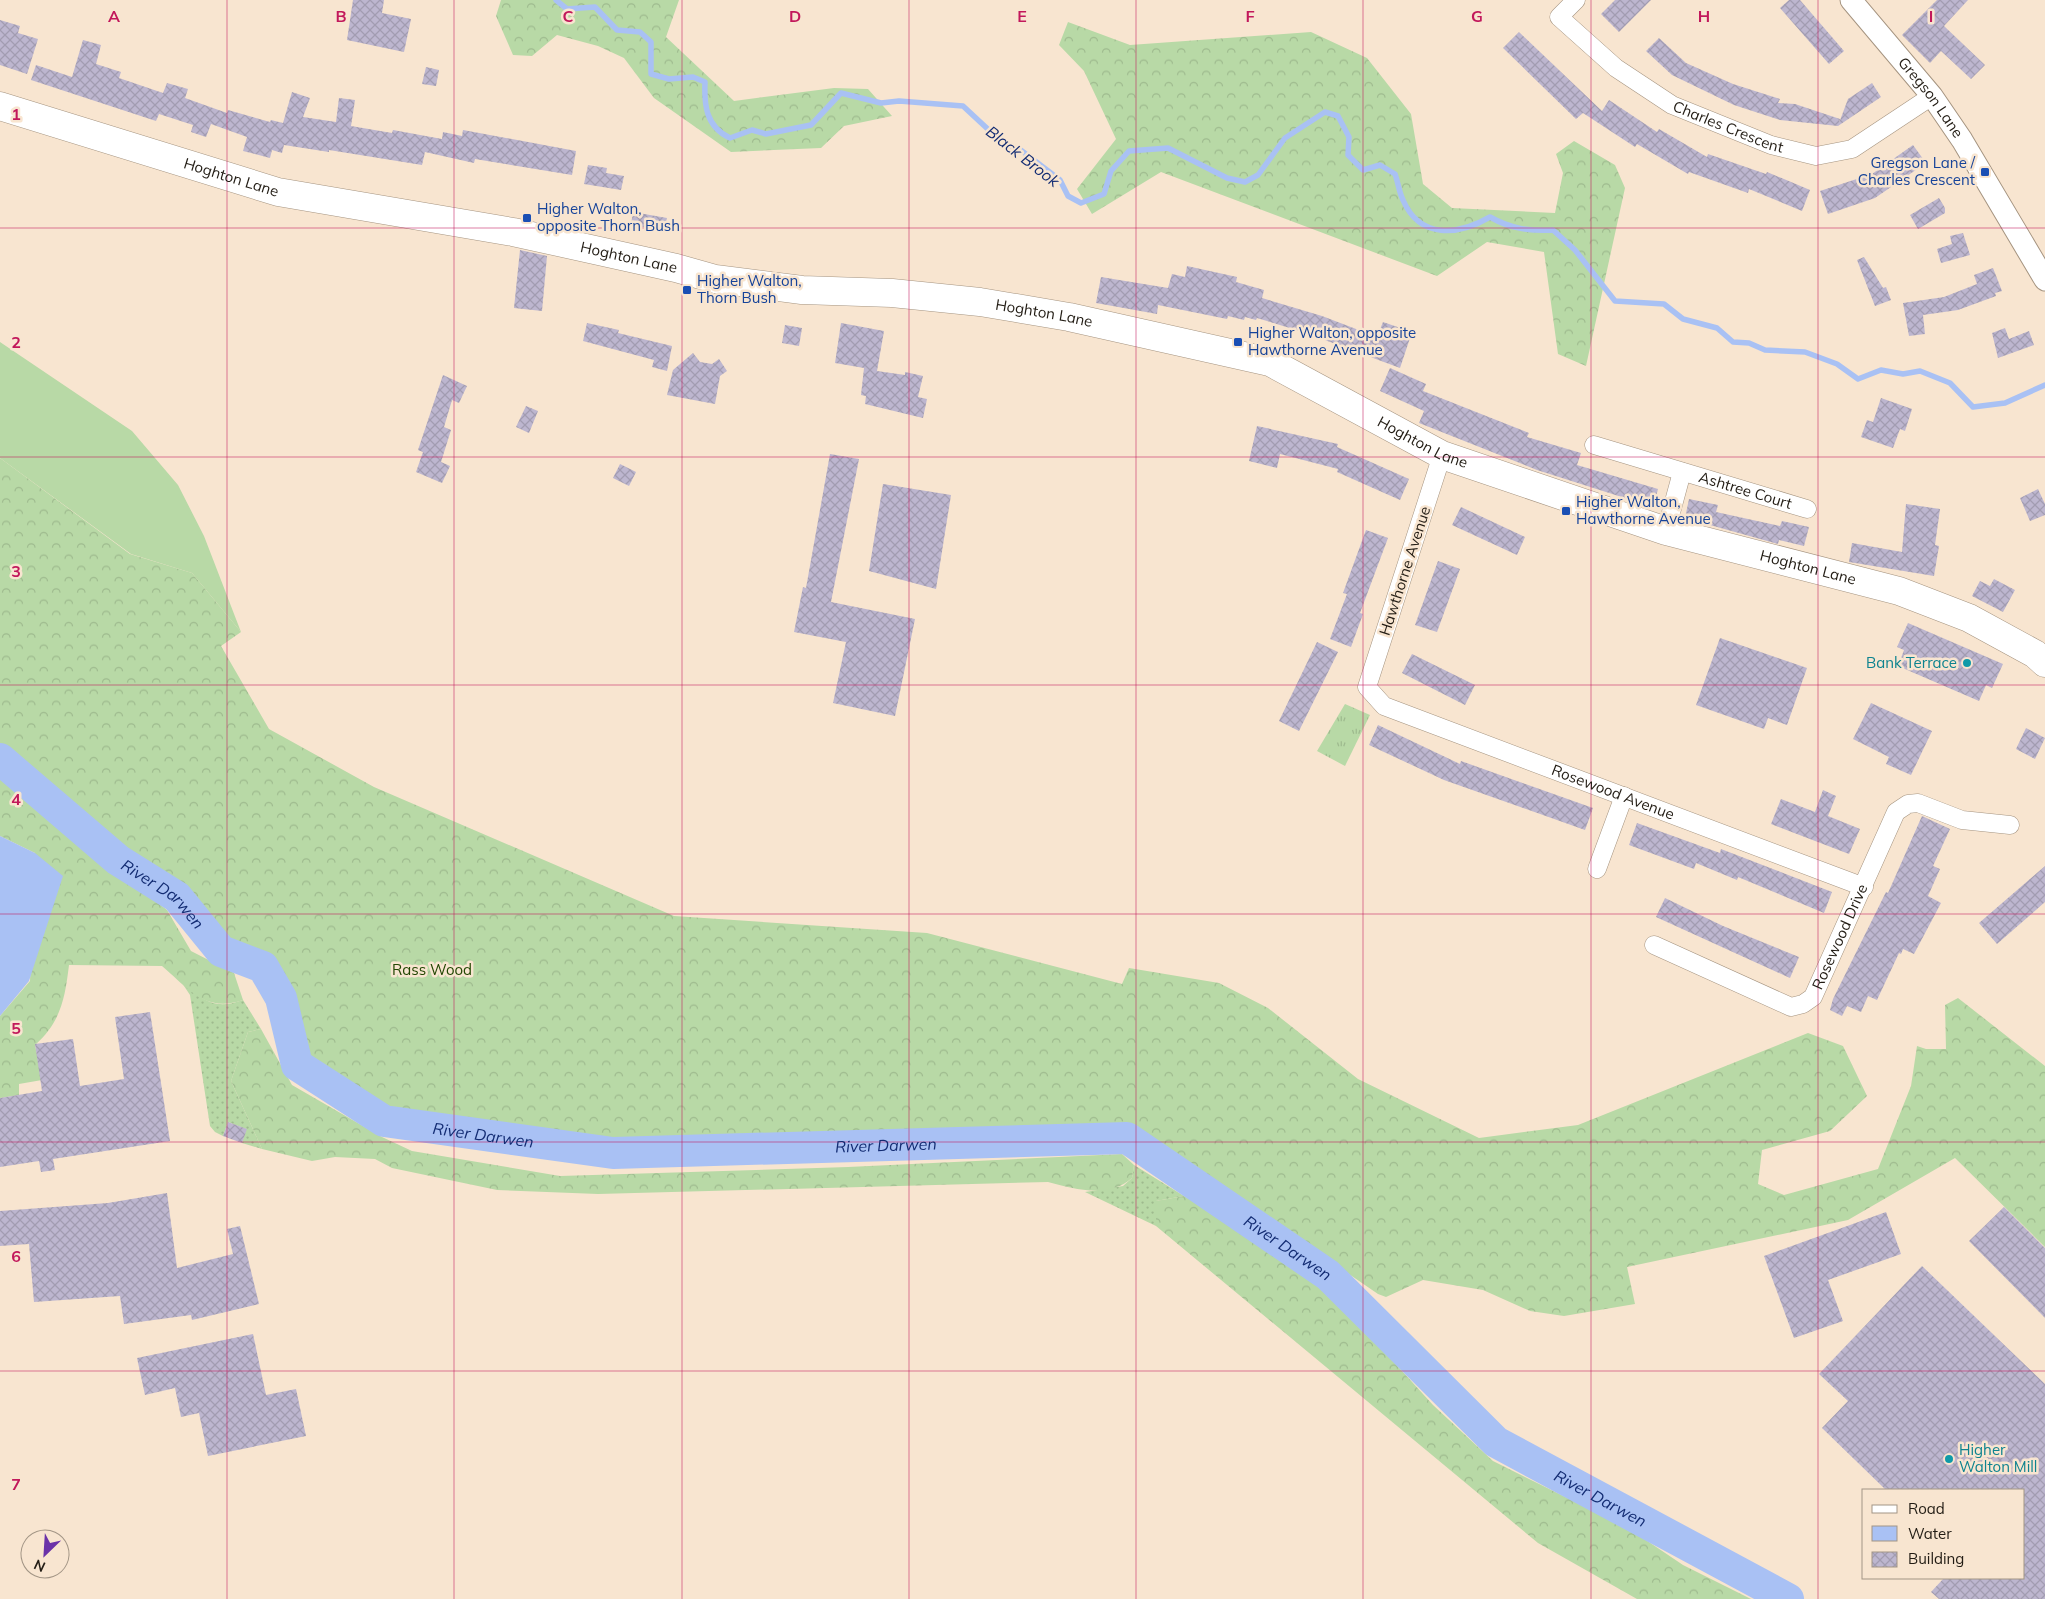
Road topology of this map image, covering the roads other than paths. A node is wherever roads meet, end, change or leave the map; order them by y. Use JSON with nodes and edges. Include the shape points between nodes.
{"nodes":[{"id":1,"x":1576,"y":0,"type":"edge"},
{"id":2,"x":1851,"y":0,"type":"edge"},
{"id":3,"x":1932,"y":96,"type":"junction"},
{"id":4,"x":0,"y":106,"type":"edge"},
{"id":5,"x":2045,"y":280,"type":"edge"},
{"id":6,"x":1594,"y":445,"type":"dead end"},
{"id":7,"x":1442,"y":455,"type":"junction"},
{"id":8,"x":1682,"y":472,"type":"junction"},
{"id":9,"x":1807,"y":509,"type":"dead end"},
{"id":10,"x":1666,"y":531,"type":"junction"},
{"id":11,"x":2045,"y":662,"type":"edge"},
{"id":12,"x":1367,"y":688,"type":"joint"},
{"id":13,"x":1624,"y":796,"type":"junction"},
{"id":14,"x":2010,"y":825,"type":"dead end"},
{"id":15,"x":1597,"y":869,"type":"dead end"},
{"id":16,"x":1864,"y":887,"type":"junction"},
{"id":17,"x":1654,"y":945,"type":"dead end"}],
"edges":[{"from":1,"to":3,"type":"street","name":"Charles Crescent","via":[[1559,17],[1616,68],[1672,105],[1771,145],[1816,156],[1852,150]]},
{"from":2,"to":3,"type":"street","name":"Gregson Lane"},
{"from":3,"to":5,"type":"street","name":"Gregson Lane","via":[[1967,147]]},
{"from":4,"to":7,"type":"main road","name":"Hoghton Lane","via":[[278,192],[513,232],[676,268],[715,280],[802,290],[892,293],[980,302],[1270,362]]},
{"from":6,"to":8,"type":"street","name":"Ashtree Court"},
{"from":7,"to":10,"type":"main road","name":"Hoghton Lane"},
{"from":7,"to":12,"type":"street","name":"Hawthorne Avenue"},
{"from":8,"to":9,"type":"street","name":"Ashtree Court"},
{"from":8,"to":10,"type":"street","name":"Ashtree Court"},
{"from":10,"to":11,"type":"main road","name":"Hoghton Lane","via":[[1899,591],[1969,618]]},
{"from":12,"to":13,"type":"street","name":"Rosewood Avenue","via":[[1384,706]]},
{"from":13,"to":15,"type":"street"},
{"from":13,"to":16,"type":"street","name":"Rosewood Avenue"},
{"from":14,"to":16,"type":"street","name":"Rosewood Drive","via":[[1962,820],[1918,803],[1908,804],[1896,812]]},
{"from":16,"to":17,"type":"street","name":"Rosewood Drive","via":[[1813,997],[1803,1004],[1791,1007]]}]}
